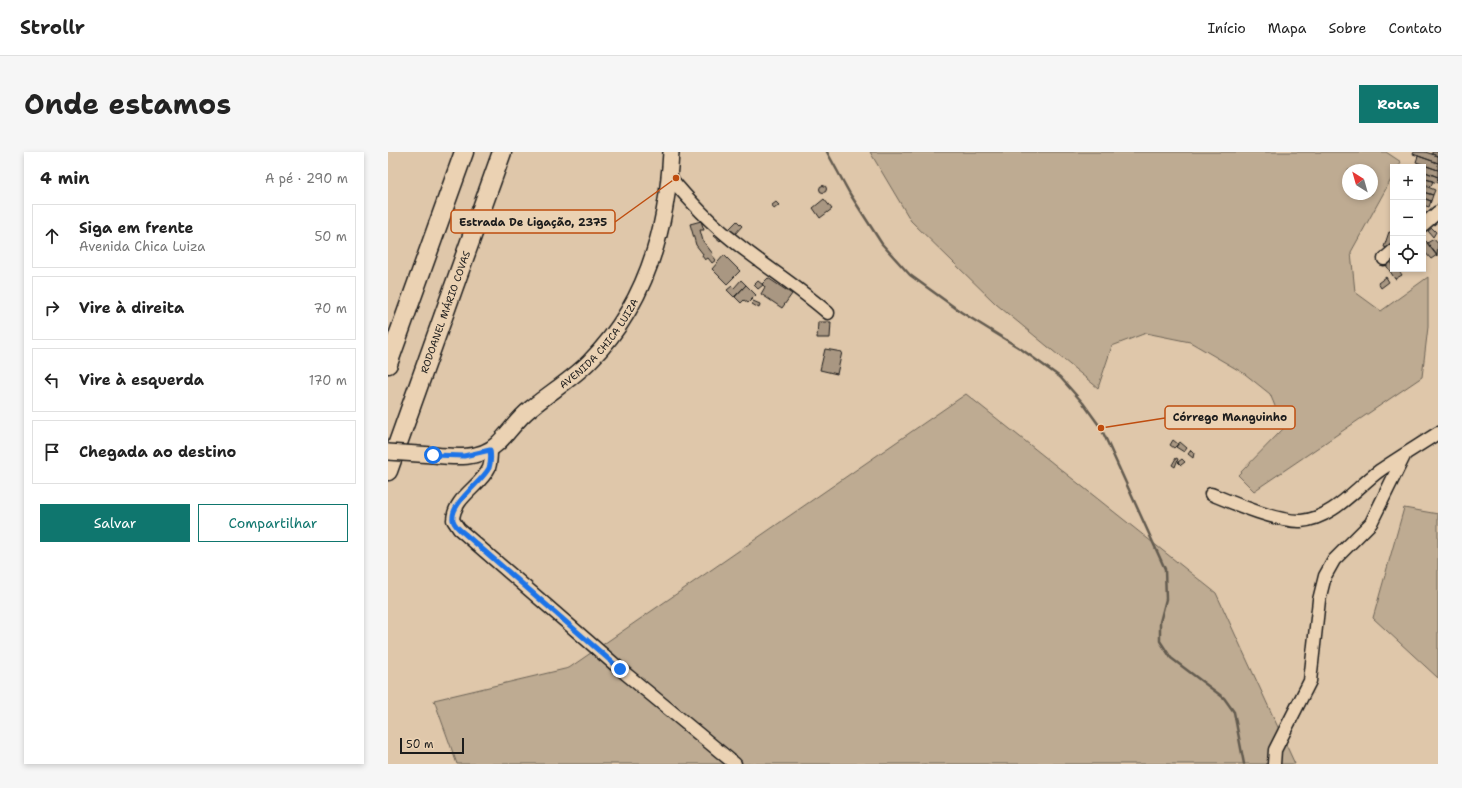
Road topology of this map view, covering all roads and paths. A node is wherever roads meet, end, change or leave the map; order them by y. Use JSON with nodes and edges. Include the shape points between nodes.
{"nodes":[{"id":1,"x":464,"y":152,"type":"edge"},
{"id":2,"x":502,"y":152,"type":"edge"},
{"id":3,"x":671,"y":152,"type":"edge"},
{"id":4,"x":669,"y":176,"type":"junction"},
{"id":5,"x":1437,"y":210,"type":"edge"},
{"id":6,"x":1426,"y":222,"type":"edge"},
{"id":7,"x":828,"y":313,"type":"dead end"},
{"id":8,"x":388,"y":364,"type":"edge"},
{"id":9,"x":1438,"y":434,"type":"edge"},
{"id":10,"x":490,"y":450,"type":"junction"},
{"id":11,"x":388,"y":452,"type":"edge"},
{"id":12,"x":1405,"y":454,"type":"junction"},
{"id":13,"x":388,"y":471,"type":"edge"},
{"id":14,"x":1211,"y":494,"type":"dead end"},
{"id":15,"x":735,"y":764,"type":"edge"},
{"id":16,"x":1274,"y":764,"type":"edge"}],
"edges":[{"from":1,"to":8,"type":"highway"},
{"from":2,"to":13,"type":"highway","name":"RODOANEL MÁRIO COVAS"},
{"from":3,"to":4,"type":"main road","name":"AVENIDA CHICA LUIZA"},
{"from":4,"to":7,"type":"street","via":[[696,208],[731,239],[782,275]]},
{"from":4,"to":10,"type":"main road","name":"AVENIDA CHICA LUIZA","via":[[656,250],[634,302],[618,327],[588,364],[529,409]]},
{"from":5,"to":6,"type":"street"},
{"from":9,"to":12,"type":"street"},
{"from":10,"to":11,"type":"main road","bridge":true,"via":[[464,456]]},
{"from":10,"to":15,"type":"street","via":[[489,468],[455,511],[453,520],[459,529],[620,669]]},
{"from":12,"to":14,"type":"street","via":[[1331,509],[1301,521],[1291,521],[1267,514]]},
{"from":12,"to":16,"type":"street","via":[[1370,523],[1334,560],[1325,576],[1319,600],[1310,681],[1275,750]]}]}
